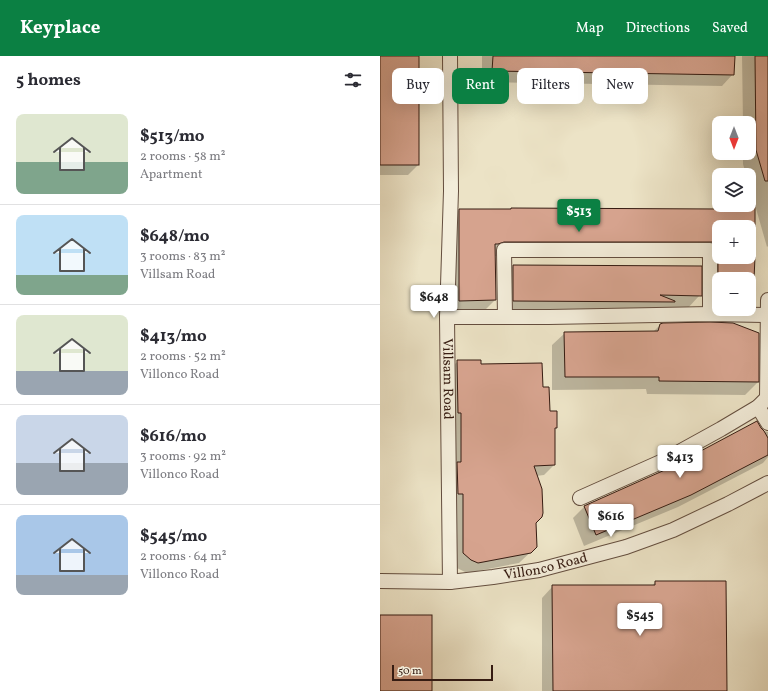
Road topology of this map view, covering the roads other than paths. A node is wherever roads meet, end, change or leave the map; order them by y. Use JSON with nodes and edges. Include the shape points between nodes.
{"nodes":[{"id":1,"x":450,"y":56,"type":"edge"},
{"id":2,"x":768,"y":300,"type":"edge"},
{"id":3,"x":710,"y":314,"type":"junction"},
{"id":4,"x":768,"y":315,"type":"edge"},
{"id":5,"x":447,"y":317,"type":"junction"},
{"id":6,"x":505,"y":317,"type":"junction"},
{"id":7,"x":764,"y":401,"type":"edge"},
{"id":8,"x":768,"y":423,"type":"edge"},
{"id":9,"x":768,"y":483,"type":"edge"},
{"id":10,"x":580,"y":498,"type":"dead end"},
{"id":11,"x":380,"y":581,"type":"edge"},
{"id":12,"x":450,"y":582,"type":"junction"}],
"edges":[{"from":1,"to":5,"type":"street","name":"Villsam Road","via":[[451,191]]},
{"from":2,"to":4,"type":"street"},
{"from":3,"to":4,"type":"street"},
{"from":3,"to":6,"type":"street"},
{"from":3,"to":6,"type":"street","via":[[710,250],[504,250]]},
{"from":4,"to":7,"type":"street"},
{"from":5,"to":6,"type":"street"},
{"from":5,"to":12,"type":"street","name":"Villsam Road"},
{"from":7,"to":8,"type":"street"},
{"from":7,"to":10,"type":"street","via":[[721,429],[662,461]]},
{"from":9,"to":12,"type":"street","name":"Villonco Road","via":[[673,530],[626,547],[539,570]]},
{"from":11,"to":12,"type":"street","name":"Villonco Road"}]}
